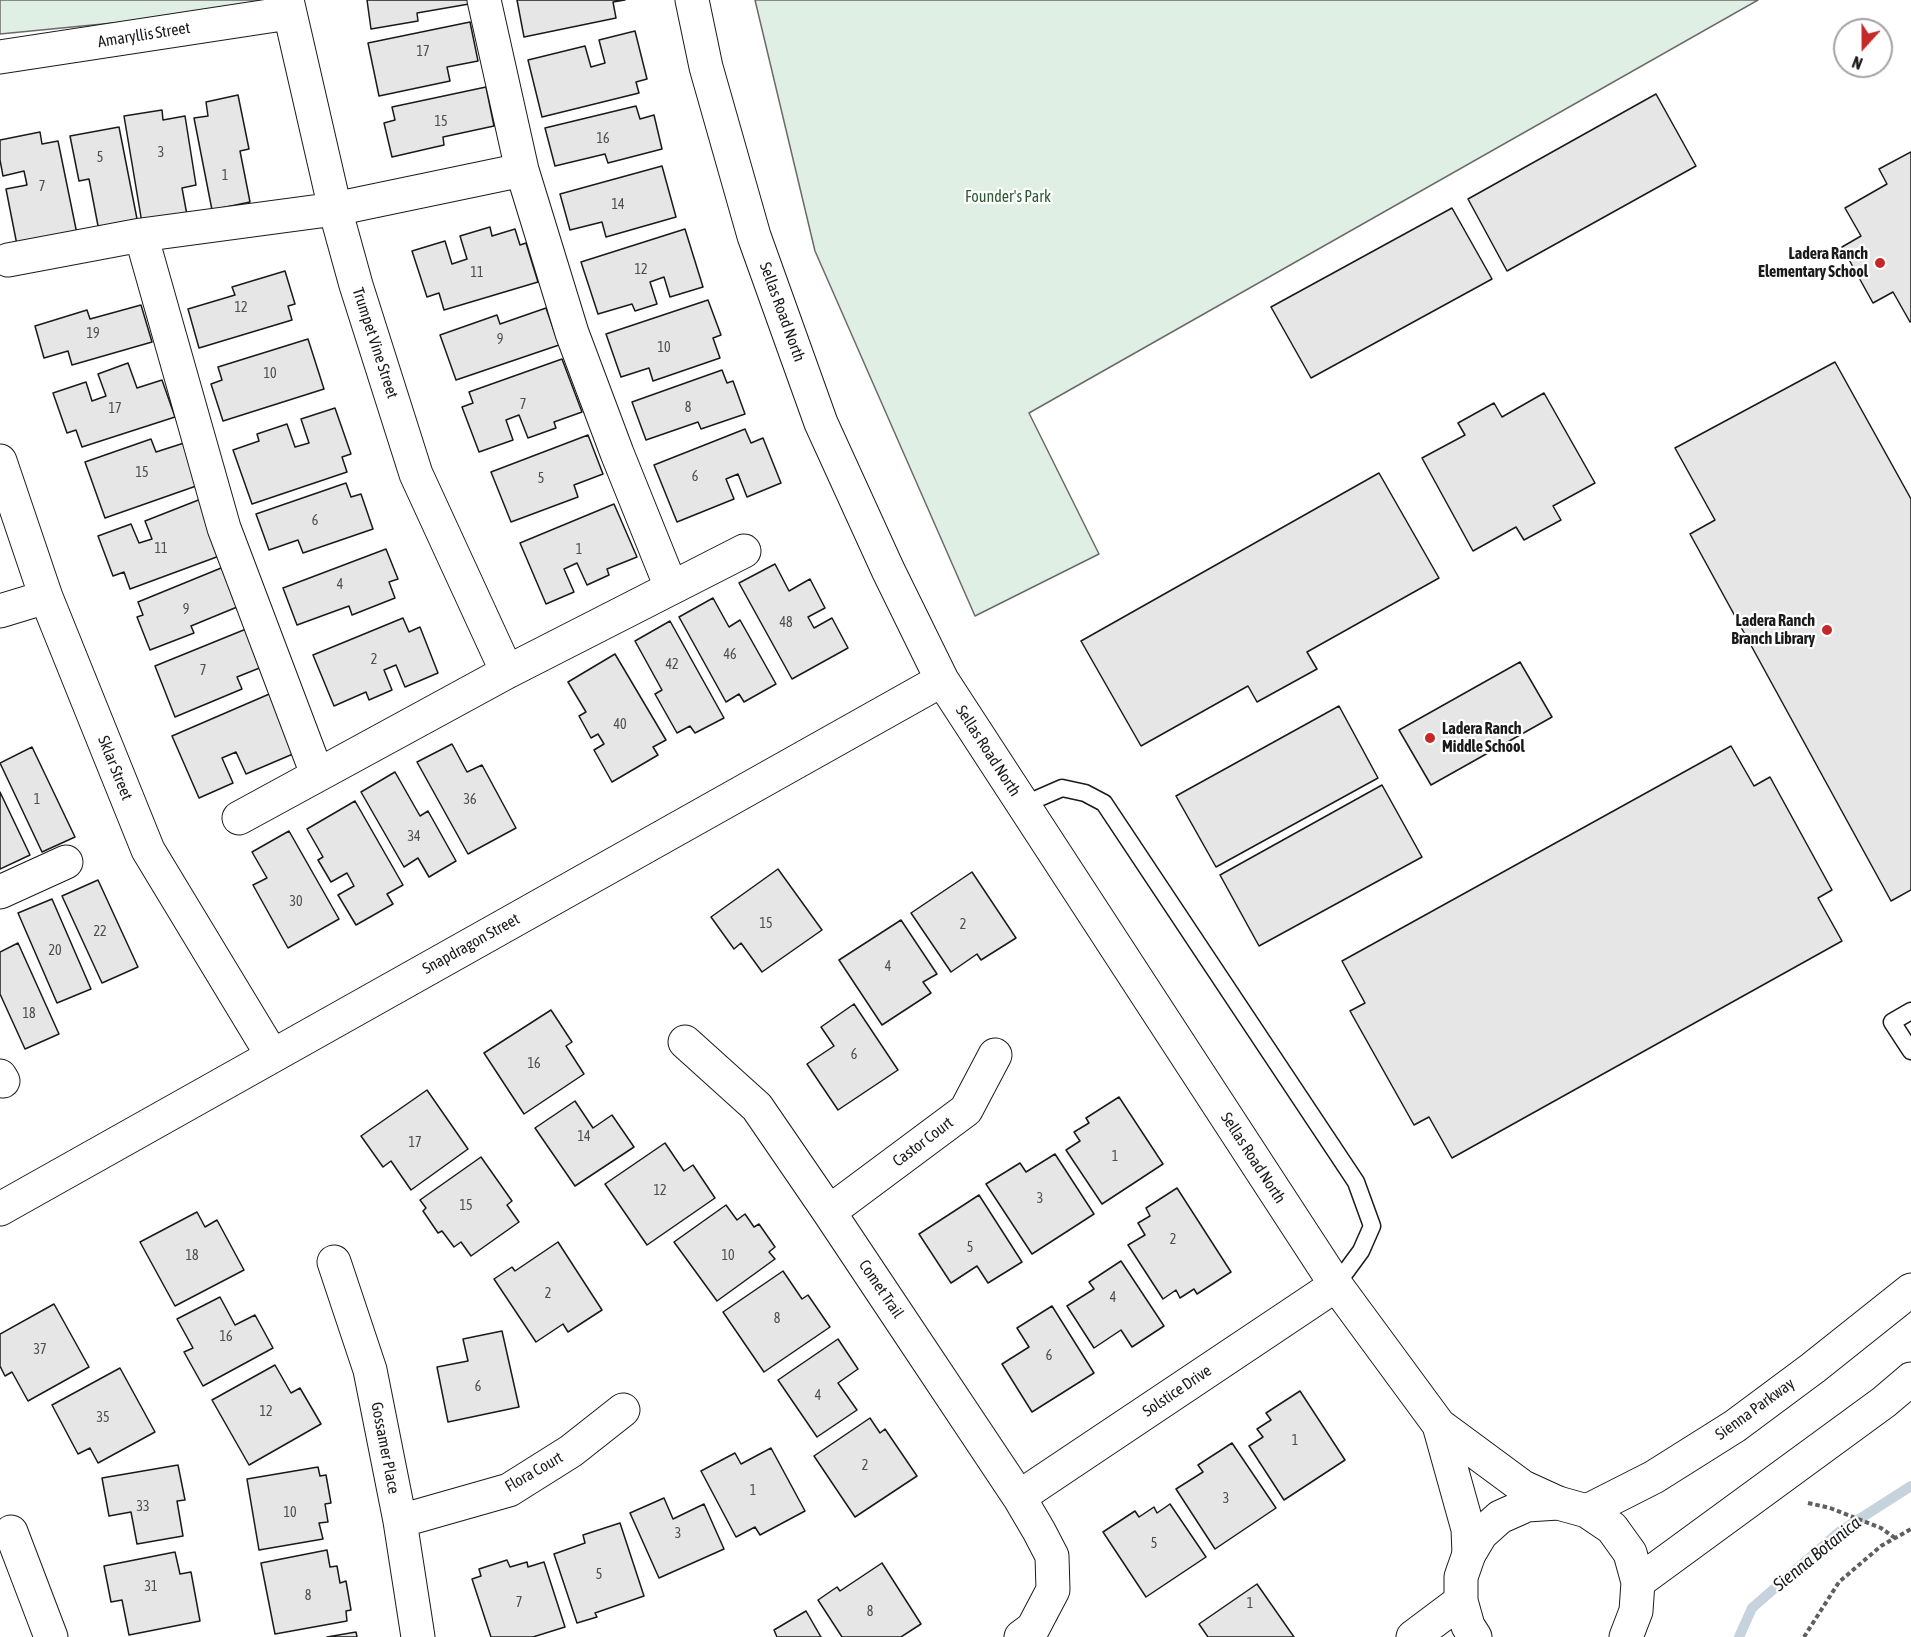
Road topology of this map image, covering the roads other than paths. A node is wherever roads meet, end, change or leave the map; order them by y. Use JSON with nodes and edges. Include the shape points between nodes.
{"nodes":[{"id":1,"x":484,"y":0,"type":"edge"},
{"id":2,"x":692,"y":0,"type":"edge"},
{"id":3,"x":288,"y":6,"type":"edge"},
{"id":4,"x":0,"y":57,"type":"edge"},
{"id":5,"x":522,"y":170,"type":"junction"},
{"id":6,"x":335,"y":209,"type":"junction"},
{"id":7,"x":141,"y":235,"type":"junction"},
{"id":8,"x":8,"y":260,"type":"dead end"},
{"id":9,"x":0,"y":461,"type":"edge"},
{"id":10,"x":744,"y":551,"type":"dead end"},
{"id":11,"x":671,"y":587,"type":"junction"},
{"id":12,"x":46,"y":597,"type":"junction"},
{"id":13,"x":0,"y":611,"type":"edge"},
{"id":14,"x":507,"y":672,"type":"junction"},
{"id":15,"x":942,"y":680,"type":"junction"},
{"id":16,"x":317,"y":774,"type":"junction"},
{"id":17,"x":1023,"y":805,"type":"junction"},
{"id":18,"x":239,"y":818,"type":"dead end"},
{"id":19,"x":66,"y":862,"type":"dead end"},
{"id":20,"x":0,"y":892,"type":"edge"},
{"id":21,"x":1911,"y":1011,"type":"edge"},
{"id":22,"x":685,"y":1042,"type":"dead end"},
{"id":23,"x":1911,"y":1051,"type":"edge"},
{"id":24,"x":272,"y":1055,"type":"junction"},
{"id":25,"x":995,"y":1055,"type":"dead end"},
{"id":26,"x":0,"y":1209,"type":"edge"},
{"id":27,"x":829,"y":1212,"type":"junction"},
{"id":28,"x":334,"y":1262,"type":"dead end"},
{"id":29,"x":1336,"y":1285,"type":"junction"},
{"id":30,"x":1911,"y":1290,"type":"edge"},
{"id":31,"x":1911,"y":1379,"type":"edge"},
{"id":32,"x":622,"y":1410,"type":"dead end"},
{"id":33,"x":1439,"y":1425,"type":"junction"},
{"id":34,"x":1019,"y":1497,"type":"junction"},
{"id":35,"x":1573,"y":1507,"type":"junction"},
{"id":36,"x":400,"y":1521,"type":"junction"},
{"id":37,"x":11,"y":1532,"type":"dead end"},
{"id":38,"x":1469,"y":1554,"type":"junction"},
{"id":39,"x":1638,"y":1582,"type":"junction"},
{"id":40,"x":1461,"y":1601,"type":"junction"},
{"id":41,"x":51,"y":1637,"type":"edge"},
{"id":42,"x":418,"y":1637,"type":"edge"},
{"id":43,"x":1021,"y":1637,"type":"edge"},
{"id":44,"x":1413,"y":1637,"type":"edge"},
{"id":45,"x":1475,"y":1637,"type":"edge"},
{"id":46,"x":1626,"y":1637,"type":"edge"}],
"edges":[{"from":1,"to":5,"type":"street"},
{"from":2,"to":15,"type":"street","name":"Sellas Road North","via":[[706,67],[754,236],[821,423]]},
{"from":3,"to":4,"type":"street","name":"Amaryllis Street"},
{"from":3,"to":6,"type":"street","name":"Trumpet Vine Street"},
{"from":5,"to":6,"type":"street"},
{"from":5,"to":11,"type":"street","via":[[572,333]]},
{"from":6,"to":7,"type":"street"},
{"from":6,"to":14,"type":"street","name":"Trumpet Vine Street","via":[[417,474]]},
{"from":7,"to":8,"type":"street"},
{"from":7,"to":16,"type":"street","via":[[224,528]]},
{"from":9,"to":12,"type":"street","name":"Sklar Street"},
{"from":10,"to":11,"type":"street"},
{"from":11,"to":14,"type":"street"},
{"from":12,"to":13,"type":"street"},
{"from":12,"to":24,"type":"street","name":"Sklar Street","via":[[148,850]]},
{"from":14,"to":16,"type":"street"},
{"from":15,"to":17,"type":"street","name":"Sellas Road North"},
{"from":15,"to":24,"type":"street","name":"Snapdragon Street"},
{"from":16,"to":18,"type":"street"},
{"from":17,"to":29,"type":"street","name":"Sellas Road North"},
{"from":17,"to":29,"type":"lane","via":[[1062,788],[1085,792],[1104,803],[1356,1182],[1372,1226],[1361,1251]]},
{"from":19,"to":20,"type":"street"},
{"from":21,"to":23,"type":"lane","via":[[1892,1022]]},
{"from":22,"to":27,"type":"street","name":"Comet Trail","via":[[757,1107]]},
{"from":24,"to":26,"type":"street","name":"Snapdragon Street"},
{"from":25,"to":27,"type":"street","name":"Castor Court","via":[[966,1110]]},
{"from":27,"to":34,"type":"street","name":"Comet Trail"},
{"from":28,"to":36,"type":"street","name":"Gossamer Place","via":[[370,1370]]},
{"from":29,"to":33,"type":"street","name":"Sellas Road North"},
{"from":29,"to":34,"type":"street","name":"Solstice Drive"},
{"from":30,"to":35,"type":"street","name":"Sienna Parkway","via":[[1735,1426],[1654,1477]]},
{"from":31,"to":39,"type":"street"},
{"from":32,"to":36,"type":"street","name":"Flora Court","via":[[571,1451],[509,1490]]},
{"from":33,"to":35,"type":"street","name":"Sellas Road North","via":[[1523,1487]]},
{"from":33,"to":38,"type":"street","name":"Sellas Road North","via":[[1468,1529]]},
{"from":34,"to":43,"type":"street","name":"Comet Trail","via":[[1052,1556],[1053,1590],[1033,1628]]},
{"from":35,"to":38,"type":"street","name":"Sienna Parkway","via":[[1527,1505],[1500,1518],[1481,1534]]},
{"from":35,"to":39,"type":"street","via":[[1612,1528],[1630,1553]]},
{"from":36,"to":42,"type":"street","name":"Gossamer Place"},
{"from":37,"to":41,"type":"street"},
{"from":38,"to":40,"type":"street","name":"Sienna Parkway","via":[[1461,1577]]},
{"from":39,"to":46,"type":"street","via":[[1636,1611]]},
{"from":40,"to":44,"type":"street"},
{"from":40,"to":45,"type":"street","name":"Sienna Parkway"}]}
